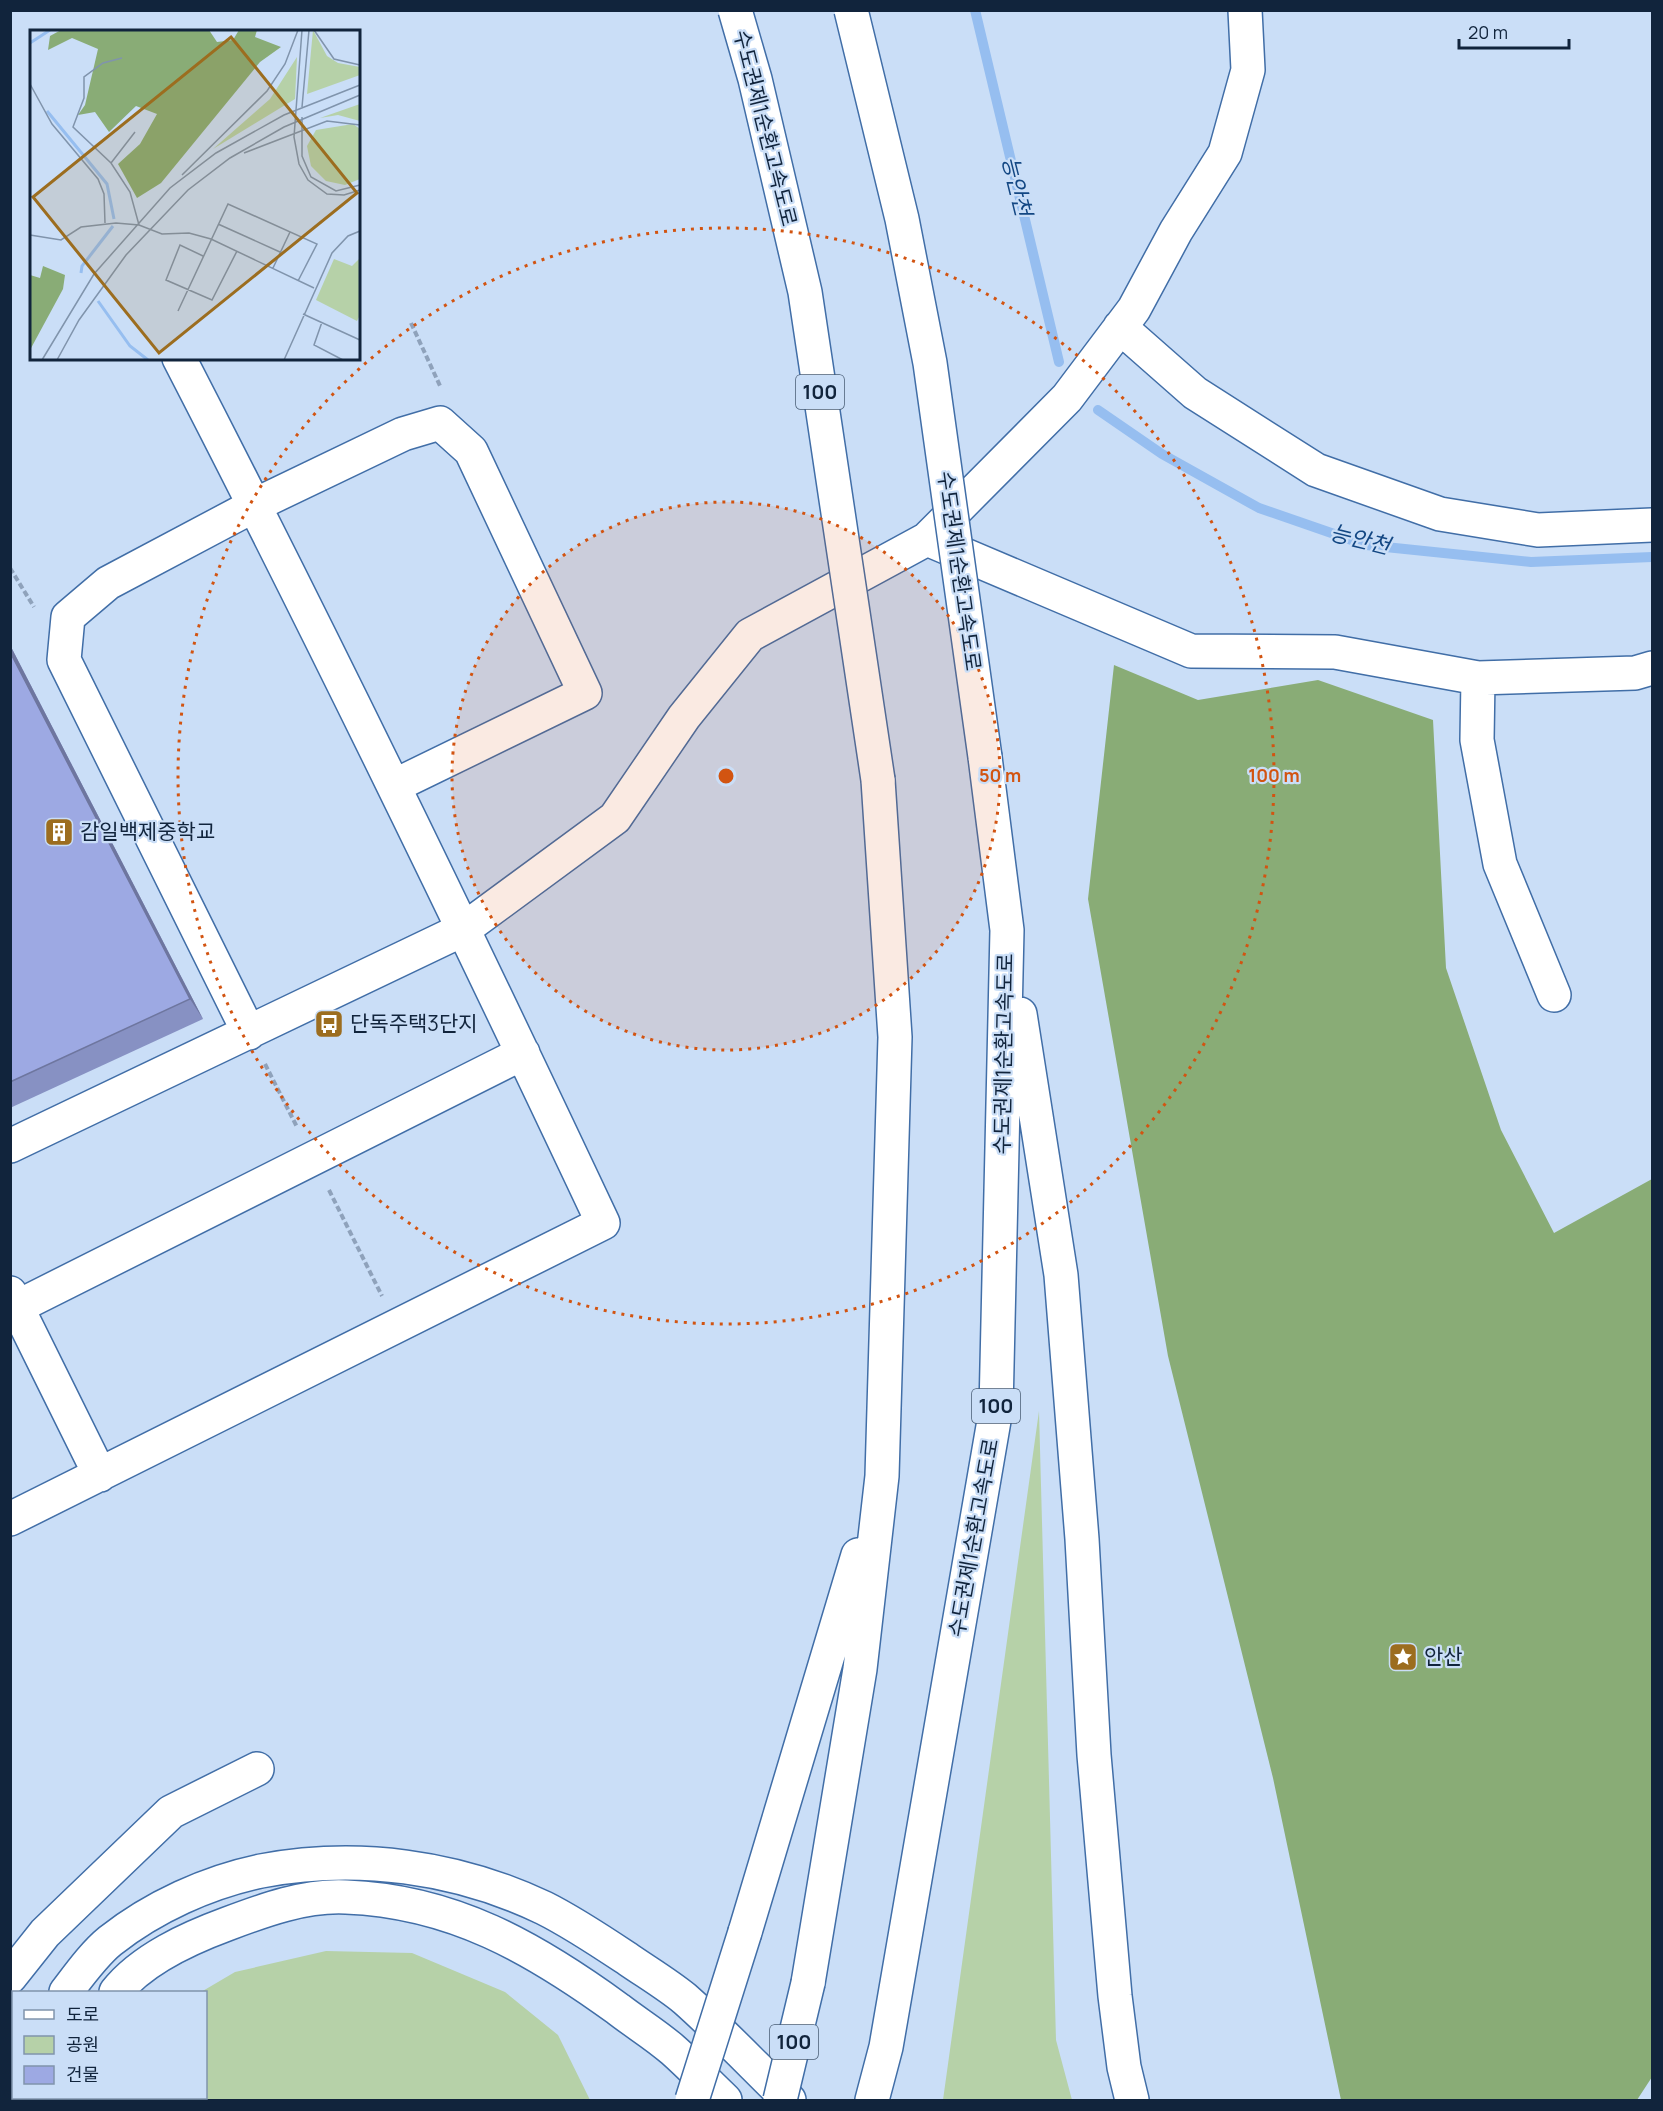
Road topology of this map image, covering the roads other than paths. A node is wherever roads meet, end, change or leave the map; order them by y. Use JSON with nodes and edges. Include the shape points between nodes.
{"nodes":[{"id":1,"x":735,"y":10,"type":"edge"},
{"id":2,"x":851,"y":10,"type":"edge"},
{"id":3,"x":1245,"y":10,"type":"edge"},
{"id":4,"x":1120,"y":327,"type":"junction"},
{"id":5,"x":180,"y":360,"type":"edge"},
{"id":6,"x":255,"y":505,"type":"junction"},
{"id":7,"x":1653,"y":525,"type":"edge"},
{"id":8,"x":927,"y":539,"type":"junction"},
{"id":9,"x":1653,"y":668,"type":"edge"},
{"id":10,"x":1478,"y":678,"type":"junction"},
{"id":11,"x":394,"y":786,"type":"junction"},
{"id":12,"x":464,"y":929,"type":"junction"},
{"id":13,"x":1007,"y":930,"type":"junction"},
{"id":14,"x":1554,"y":995,"type":"dead end"},
{"id":15,"x":249,"y":1033,"type":"junction"},
{"id":16,"x":523,"y":1053,"type":"junction"},
{"id":17,"x":10,"y":1146,"type":"edge"},
{"id":18,"x":14,"y":1300,"type":"edge"},
{"id":19,"x":100,"y":1474,"type":"junction"},
{"id":20,"x":882,"y":1476,"type":"junction"},
{"id":21,"x":10,"y":1519,"type":"edge"},
{"id":22,"x":257,"y":1769,"type":"dead end"},
{"id":23,"x":10,"y":1977,"type":"edge"},
{"id":24,"x":67,"y":1991,"type":"edge"},
{"id":25,"x":117,"y":1991,"type":"edge"},
{"id":26,"x":692,"y":2100,"type":"edge"},
{"id":27,"x":725,"y":2100,"type":"edge"},
{"id":28,"x":780,"y":2100,"type":"edge"},
{"id":29,"x":789,"y":2100,"type":"edge"},
{"id":30,"x":872,"y":2100,"type":"edge"},
{"id":31,"x":1132,"y":2100,"type":"edge"}],
"edges":[{"from":1,"to":20,"type":"main road","name":"수도권제1순환고속도로","number":"100","bridge":true,"via":[[805,292],[878,780],[895,1037]]},
{"from":2,"to":13,"type":"main road","name":"수도권제1순환고속도로","number":"100","bridge":true,"via":[[902,219],[930,363]]},
{"from":3,"to":4,"type":"main road","via":[[1248,70],[1225,153]]},
{"from":4,"to":7,"type":"main road","via":[[1195,393],[1316,470],[1440,514],[1538,530]]},
{"from":4,"to":8,"type":"main road","via":[[1067,398]]},
{"from":5,"to":6,"type":"main road"},
{"from":6,"to":11,"type":"main road"},
{"from":6,"to":11,"type":"main road","via":[[403,434],[440,423],[471,451],[585,693]]},
{"from":6,"to":15,"type":"main road","via":[[108,583],[68,617],[64,660]]},
{"from":8,"to":10,"type":"main road","via":[[1191,651],[1335,652]]},
{"from":8,"to":12,"type":"main road","via":[[750,635],[684,717],[615,818]]},
{"from":9,"to":10,"type":"main road","via":[[1635,673]]},
{"from":10,"to":14,"type":"main road","via":[[1477,740],[1500,864]]},
{"from":11,"to":12,"type":"main road"},
{"from":12,"to":15,"type":"main road"},
{"from":12,"to":16,"type":"main road"},
{"from":13,"to":30,"type":"main road","name":"수도권제1순환고속도로","number":"100","via":[[996,1409],[886,2048]]},
{"from":13,"to":31,"type":"main road","via":[[1061,1275],[1094,1755],[1115,1996]]},
{"from":15,"to":17,"type":"main road"},
{"from":16,"to":18,"type":"main road"},
{"from":16,"to":19,"type":"main road","via":[[603,1222]]},
{"from":18,"to":19,"type":"main road"},
{"from":19,"to":21,"type":"main road"},
{"from":20,"to":26,"type":"main road","bridge":true},
{"from":20,"to":28,"type":"main road","name":"수도권제1순환고속도로","number":"100","bridge":true,"via":[[860,1669],[808,1983]]},
{"from":22,"to":23,"type":"main road","via":[[171,1812],[45,1933]]},
{"from":24,"to":29,"type":"main road","via":[[109,1942],[188,1895],[235,1876],[289,1866],[382,1863],[489,1887],[544,1908],[596,1938],[684,1998]]},
{"from":25,"to":27,"type":"main road","via":[[159,1955],[198,1935],[298,1901],[344,1896],[420,1905],[527,1948],[672,2049]]}]}
